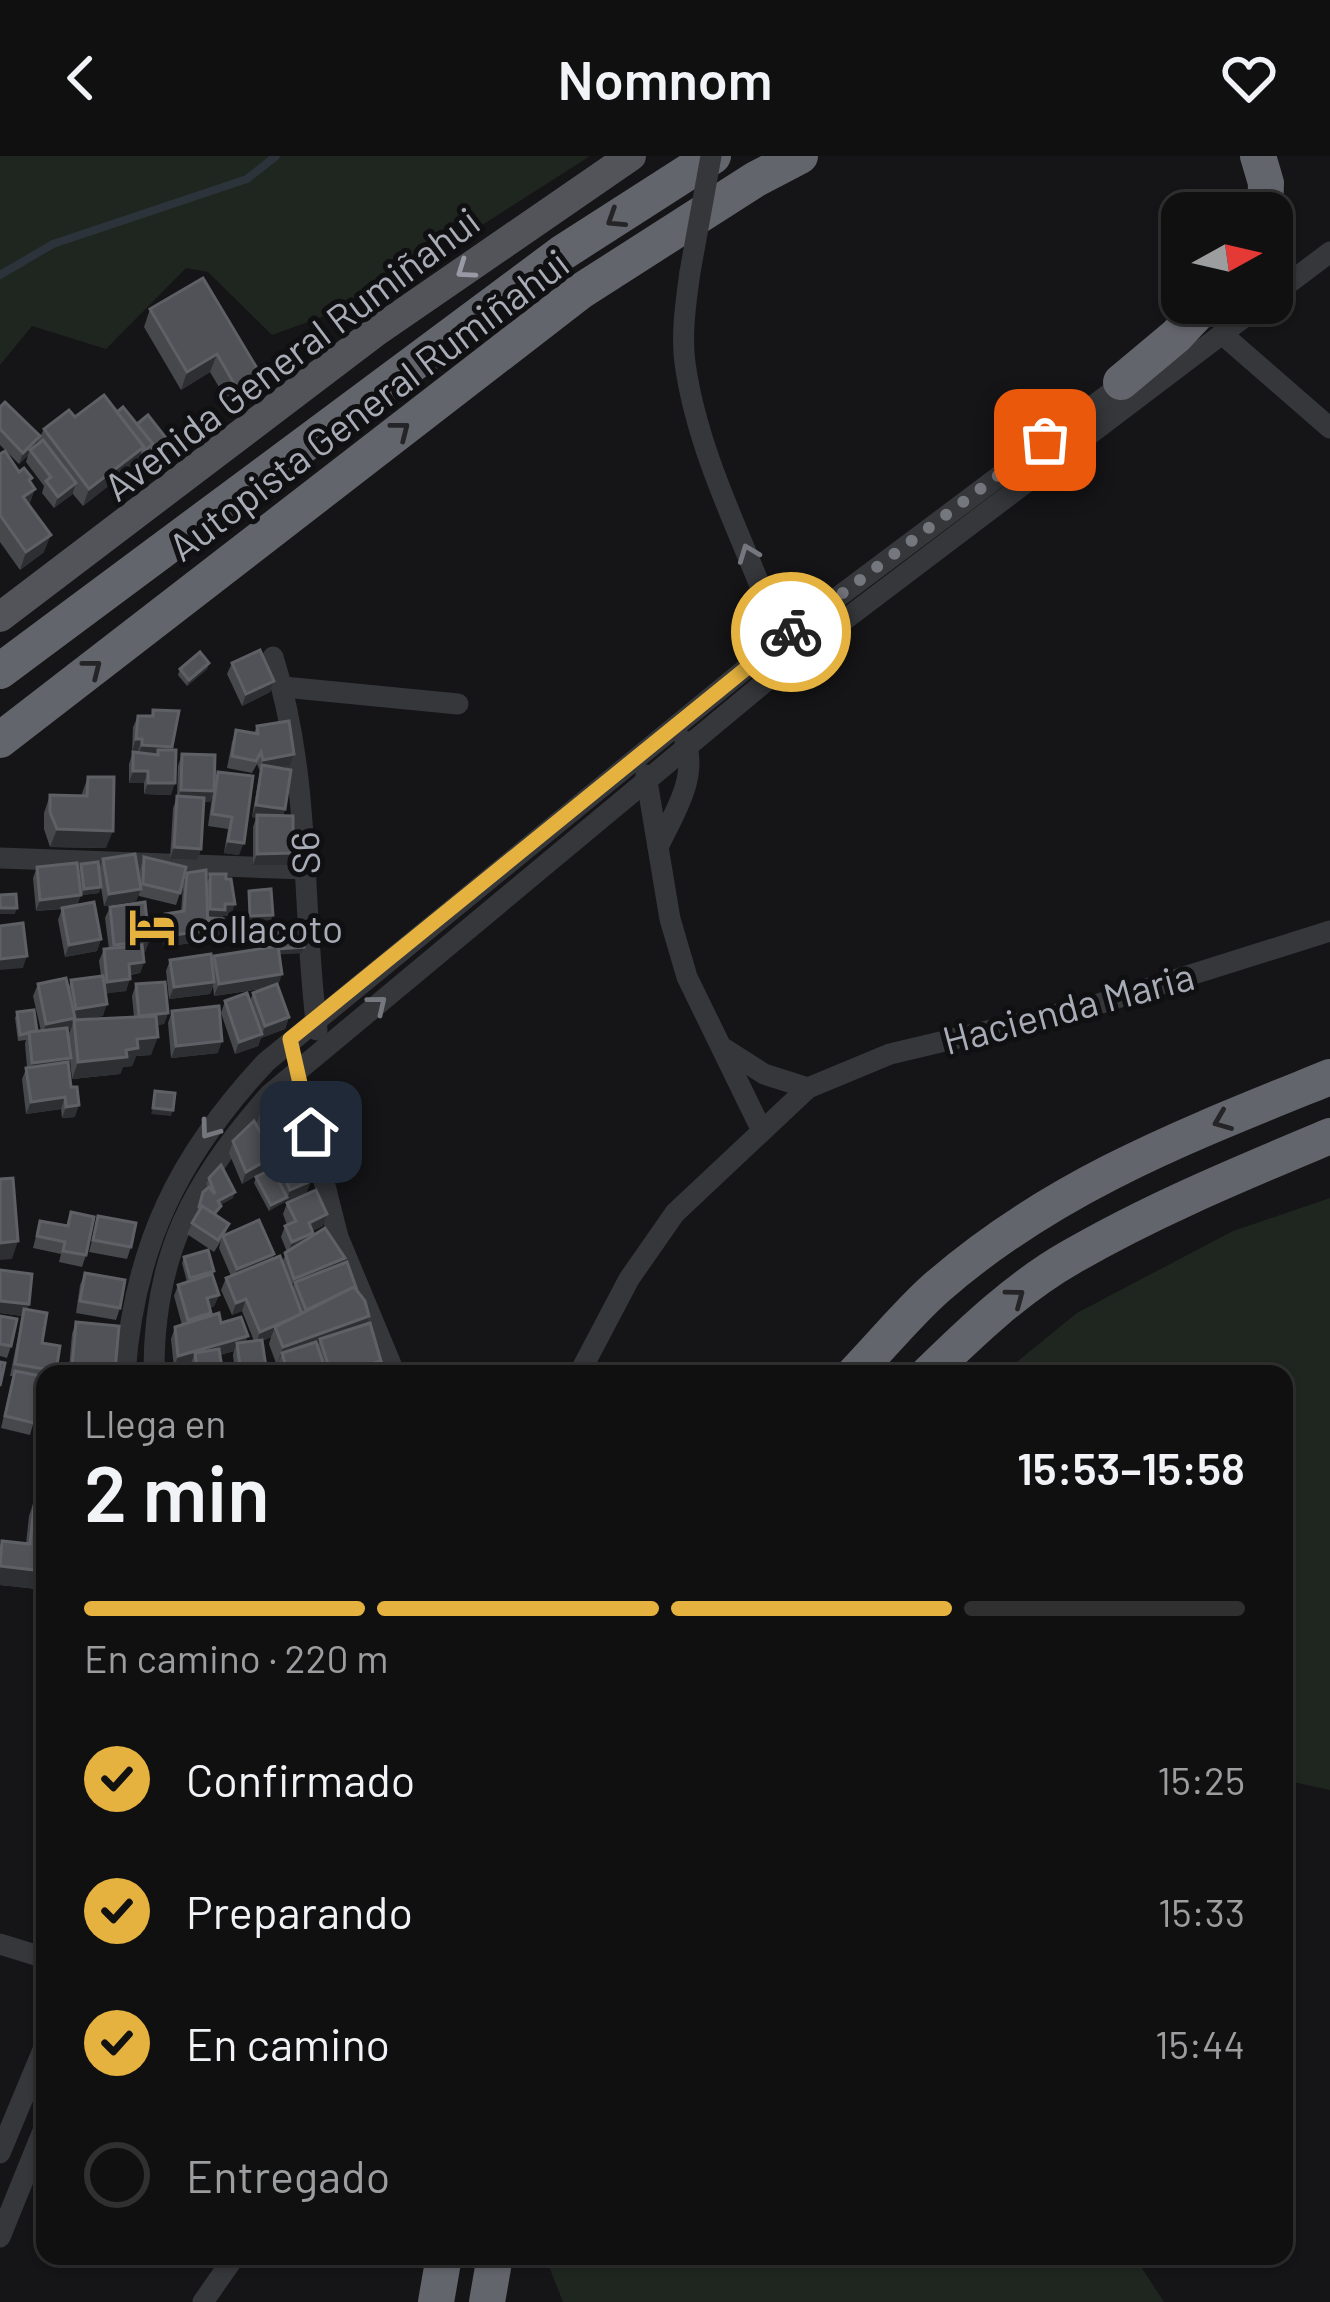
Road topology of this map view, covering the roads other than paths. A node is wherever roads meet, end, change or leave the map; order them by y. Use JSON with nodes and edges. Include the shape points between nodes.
{"nodes":[{"id":1,"x":712,"y":156,"type":"edge"},
{"id":2,"x":800,"y":156,"type":"edge"},
{"id":3,"x":834,"y":156,"type":"edge"},
{"id":4,"x":1258,"y":156,"type":"edge"},
{"id":5,"x":626,"y":158,"type":"edge"},
{"id":6,"x":755,"y":179,"type":"junction"},
{"id":7,"x":1266,"y":192,"type":"edge"},
{"id":8,"x":1330,"y":251,"type":"edge"},
{"id":9,"x":1293,"y":280,"type":"edge"},
{"id":10,"x":1204,"y":324,"type":"edge"},
{"id":11,"x":1211,"y":324,"type":"edge"},
{"id":12,"x":1220,"y":324,"type":"edge"},
{"id":13,"x":1186,"y":359,"type":"junction"},
{"id":14,"x":1120,"y":382,"type":"junction"},
{"id":15,"x":1330,"y":428,"type":"edge"},
{"id":16,"x":0,"y":617,"type":"edge"},
{"id":17,"x":782,"y":639,"type":"junction"},
{"id":18,"x":273,"y":657,"type":"dead end"},
{"id":19,"x":790,"y":662,"type":"junction"},
{"id":20,"x":0,"y":670,"type":"edge"},
{"id":21,"x":284,"y":687,"type":"junction"},
{"id":22,"x":458,"y":704,"type":"dead end"},
{"id":23,"x":677,"y":728,"type":"junction"},
{"id":24,"x":0,"y":740,"type":"edge"},
{"id":25,"x":688,"y":749,"type":"junction"},
{"id":26,"x":644,"y":752,"type":"junction"},
{"id":27,"x":648,"y":782,"type":"junction"},
{"id":28,"x":658,"y":848,"type":"junction"},
{"id":29,"x":0,"y":858,"type":"edge"},
{"id":30,"x":304,"y":869,"type":"junction"},
{"id":31,"x":1330,"y":932,"type":"edge"},
{"id":32,"x":316,"y":1020,"type":"junction"},
{"id":33,"x":290,"y":1039,"type":"junction"},
{"id":34,"x":724,"y":1048,"type":"junction"},
{"id":35,"x":320,"y":1051,"type":"junction"},
{"id":36,"x":1330,"y":1077,"type":"edge"},
{"id":37,"x":301,"y":1088,"type":"junction"},
{"id":38,"x":808,"y":1088,"type":"junction"},
{"id":39,"x":762,"y":1131,"type":"junction"},
{"id":40,"x":1330,"y":1136,"type":"edge"},
{"id":41,"x":125,"y":1365,"type":"edge"},
{"id":42,"x":155,"y":1365,"type":"edge"},
{"id":43,"x":391,"y":1365,"type":"edge"},
{"id":44,"x":584,"y":1365,"type":"edge"},
{"id":45,"x":863,"y":1365,"type":"edge"},
{"id":46,"x":937,"y":1365,"type":"edge"},
{"id":47,"x":0,"y":1944,"type":"edge"},
{"id":48,"x":36,"y":1955,"type":"edge"},
{"id":49,"x":36,"y":2067,"type":"edge"},
{"id":50,"x":4,"y":2145,"type":"edge"},
{"id":51,"x":35,"y":2150,"type":"joint"},
{"id":52,"x":0,"y":2237,"type":"edge"},
{"id":53,"x":229,"y":2265,"type":"edge"},
{"id":54,"x":442,"y":2265,"type":"edge"},
{"id":55,"x":494,"y":2265,"type":"edge"},
{"id":56,"x":202,"y":2302,"type":"edge"},
{"id":57,"x":436,"y":2302,"type":"edge"},
{"id":58,"x":487,"y":2302,"type":"edge"}],
"edges":[{"from":17,"to":1,"type":"street","one_way":true,"bridge":true,"via":[[700,432],[684,361],[685,305]]},
{"from":1,"to":20,"type":"highway","name":"Autopista General Rumiñahui","one_way":true,"via":[[562,254]]},
{"from":2,"to":6,"type":"highway","name":"Autopista General Rumiñahui"},
{"from":3,"to":6,"type":"highway"},
{"from":4,"to":7,"type":"highway"},
{"from":5,"to":16,"type":"main road","name":"Avenida General Rumiñahui","one_way":true,"via":[[374,333]]},
{"from":24,"to":6,"type":"highway","name":"Autopista General Rumiñahui","one_way":true,"via":[[580,291]]},
{"from":8,"to":9,"type":"street"},
{"from":10,"to":14,"type":"highway"},
{"from":11,"to":13,"type":"street"},
{"from":12,"to":15,"type":"street"},
{"from":13,"to":14,"type":"street"},
{"from":13,"to":19,"type":"street"},
{"from":14,"to":17,"type":"street"},
{"from":17,"to":19,"type":"street"},
{"from":17,"to":23,"type":"street"},
{"from":18,"to":21,"type":"street","name":"S6"},
{"from":19,"to":25,"type":"street"},
{"from":21,"to":22,"type":"street"},
{"from":21,"to":30,"type":"street","name":"S6","via":[[302,794]]},
{"from":23,"to":25,"type":"street"},
{"from":23,"to":26,"type":"street"},
{"from":25,"to":27,"type":"street"},
{"from":25,"to":28,"type":"street","via":[[688,776]]},
{"from":26,"to":27,"type":"street"},
{"from":26,"to":32,"type":"street"},
{"from":27,"to":28,"type":"street"},
{"from":35,"to":27,"type":"street","one_way":true},
{"from":28,"to":34,"type":"street","via":[[687,976]]},
{"from":29,"to":30,"type":"street"},
{"from":30,"to":32,"type":"street","name":"S6"},
{"from":31,"to":38,"type":"street","name":"Hacienda Maria","via":[[1091,1006],[890,1054]]},
{"from":32,"to":33,"type":"street"},
{"from":32,"to":35,"type":"street","name":"S6"},
{"from":33,"to":37,"type":"street"},
{"from":33,"to":41,"type":"street","one_way":true,"via":[[232,1098],[172,1189],[138,1280]]},
{"from":34,"to":38,"type":"street","via":[[764,1074]]},
{"from":34,"to":39,"type":"street"},
{"from":35,"to":37,"type":"street"},
{"from":36,"to":45,"type":"highway","one_way":true,"via":[[1149,1150],[1035,1213],[935,1289]]},
{"from":37,"to":42,"type":"street","via":[[243,1124],[172,1239]]},
{"from":37,"to":43,"type":"street","via":[[338,1237]]},
{"from":38,"to":39,"type":"street","name":"Hacienda Maria"},
{"from":39,"to":44,"type":"street","name":"Hacienda Maria","via":[[674,1213]]},
{"from":46,"to":40,"type":"highway","one_way":true,"via":[[1066,1259],[1181,1198]]},
{"from":47,"to":48,"type":"street"},
{"from":49,"to":50,"type":"street"},
{"from":50,"to":51,"type":"street"},
{"from":51,"to":52,"type":"street"},
{"from":53,"to":56,"type":"street"},
{"from":54,"to":57,"type":"highway"},
{"from":55,"to":58,"type":"highway"}]}
